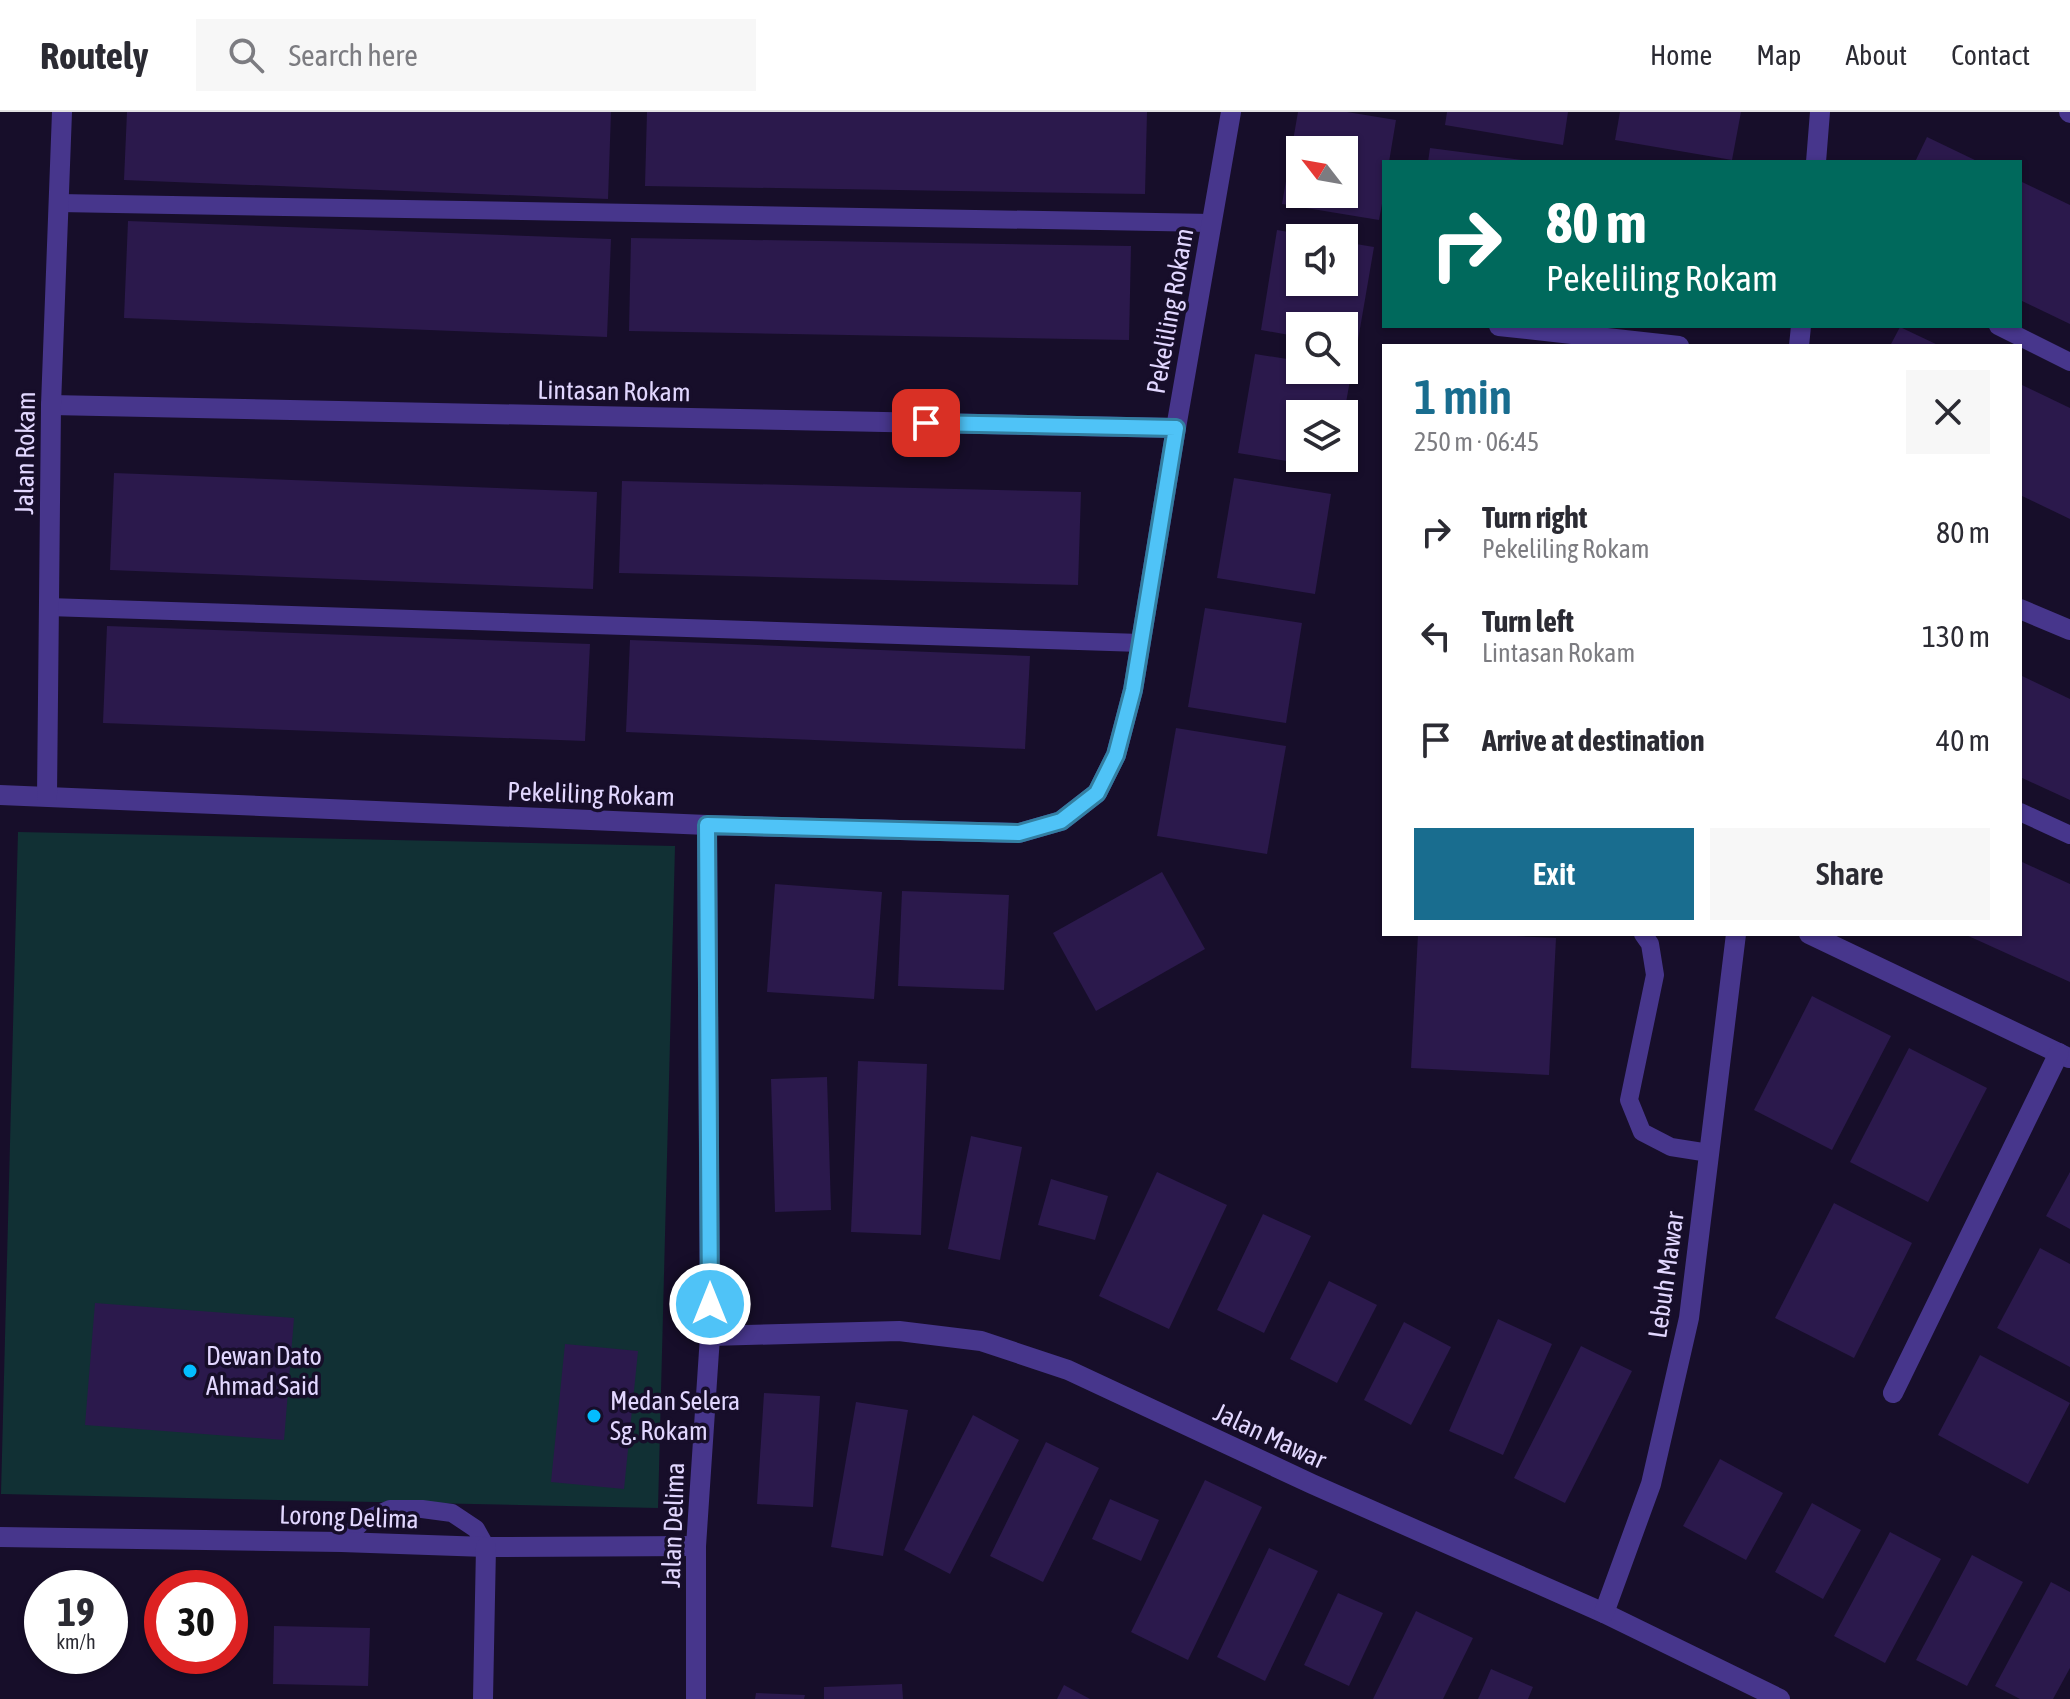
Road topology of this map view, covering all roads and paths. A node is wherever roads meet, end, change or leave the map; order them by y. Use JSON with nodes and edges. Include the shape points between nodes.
{"nodes":[{"id":1,"x":62,"y":112,"type":"edge"},
{"id":2,"x":1231,"y":112,"type":"edge"},
{"id":3,"x":1820,"y":112,"type":"edge"},
{"id":4,"x":1816,"y":160,"type":"edge"},
{"id":5,"x":59,"y":203,"type":"junction"},
{"id":6,"x":1212,"y":223,"type":"junction"},
{"id":7,"x":1517,"y":328,"type":"edge"},
{"id":8,"x":2002,"y":328,"type":"edge"},
{"id":9,"x":1661,"y":344,"type":"edge"},
{"id":10,"x":2070,"y":362,"type":"edge"},
{"id":11,"x":51,"y":405,"type":"junction"},
{"id":12,"x":1176,"y":428,"type":"junction"},
{"id":13,"x":48,"y":607,"type":"junction"},
{"id":14,"x":2022,"y":610,"type":"edge"},
{"id":15,"x":2070,"y":630,"type":"edge"},
{"id":16,"x":1141,"y":643,"type":"junction"},
{"id":17,"x":0,"y":795,"type":"edge"},
{"id":18,"x":47,"y":796,"type":"junction"},
{"id":19,"x":2022,"y":813,"type":"edge"},
{"id":20,"x":707,"y":825,"type":"junction"},
{"id":21,"x":2070,"y":835,"type":"edge"},
{"id":22,"x":1644,"y":936,"type":"edge"},
{"id":23,"x":1736,"y":936,"type":"edge"},
{"id":24,"x":1813,"y":936,"type":"edge"},
{"id":25,"x":2065,"y":1056,"type":"edge"},
{"id":26,"x":1709,"y":1153,"type":"junction"},
{"id":27,"x":710,"y":1336,"type":"junction"},
{"id":28,"x":1893,"y":1393,"type":"dead end"},
{"id":29,"x":0,"y":1537,"type":"edge"},
{"id":30,"x":341,"y":1542,"type":"junction"},
{"id":31,"x":696,"y":1546,"type":"junction"},
{"id":32,"x":486,"y":1547,"type":"junction"},
{"id":33,"x":1604,"y":1613,"type":"junction"},
{"id":34,"x":483,"y":1699,"type":"edge"},
{"id":35,"x":696,"y":1699,"type":"edge"},
{"id":36,"x":1780,"y":1699,"type":"edge"}],
"edges":[{"from":1,"to":5,"type":"street","name":"Jalan Rokam"},
{"from":2,"to":6,"type":"street","name":"Pekeliling Rokam"},
{"from":3,"to":4,"type":"street"},
{"from":5,"to":6,"type":"lane"},
{"from":5,"to":11,"type":"street","name":"Jalan Rokam"},
{"from":6,"to":12,"type":"street","name":"Pekeliling Rokam"},
{"from":7,"to":9,"type":"street"},
{"from":8,"to":10,"type":"lane"},
{"from":11,"to":12,"type":"street","name":"Lintasan Rokam"},
{"from":11,"to":13,"type":"street","name":"Jalan Rokam"},
{"from":12,"to":16,"type":"street","name":"Pekeliling Rokam"},
{"from":13,"to":16,"type":"lane"},
{"from":13,"to":18,"type":"street","name":"Jalan Rokam"},
{"from":14,"to":15,"type":"street"},
{"from":16,"to":20,"type":"street","name":"Pekeliling Rokam","via":[[1116,755],[1097,793],[1061,821],[1019,833]]},
{"from":17,"to":18,"type":"street","name":"Pekeliling Rokam"},
{"from":18,"to":20,"type":"street","name":"Pekeliling Rokam"},
{"from":19,"to":21,"type":"lane"},
{"from":20,"to":27,"type":"street","name":"Jalan Delima"},
{"from":22,"to":26,"type":"lane","via":[[1655,975],[1629,1100],[1642,1132],[1671,1147]]},
{"from":23,"to":26,"type":"street","name":"Lebuh Mawar"},
{"from":24,"to":25,"type":"street"},
{"from":25,"to":28,"type":"street"},
{"from":26,"to":33,"type":"street","name":"Lebuh Mawar","via":[[1689,1318],[1676,1378],[1651,1484]]},
{"from":27,"to":31,"type":"street","name":"Jalan Delima"},
{"from":27,"to":33,"type":"street","name":"Jalan Mawar","via":[[899,1331],[981,1341],[1068,1370]]},
{"from":29,"to":30,"type":"street","name":"Lorong Delima"},
{"from":30,"to":32,"type":"street","name":"Lorong Delima"},
{"from":30,"to":32,"type":"lane","via":[[363,1521],[390,1509],[422,1509],[452,1513],[476,1529]]},
{"from":31,"to":32,"type":"street","name":"Lorong Delima"},
{"from":31,"to":35,"type":"street","name":"Jalan Delima"},
{"from":32,"to":34,"type":"street"},
{"from":33,"to":36,"type":"street","name":"Jalan Mawar"}]}
